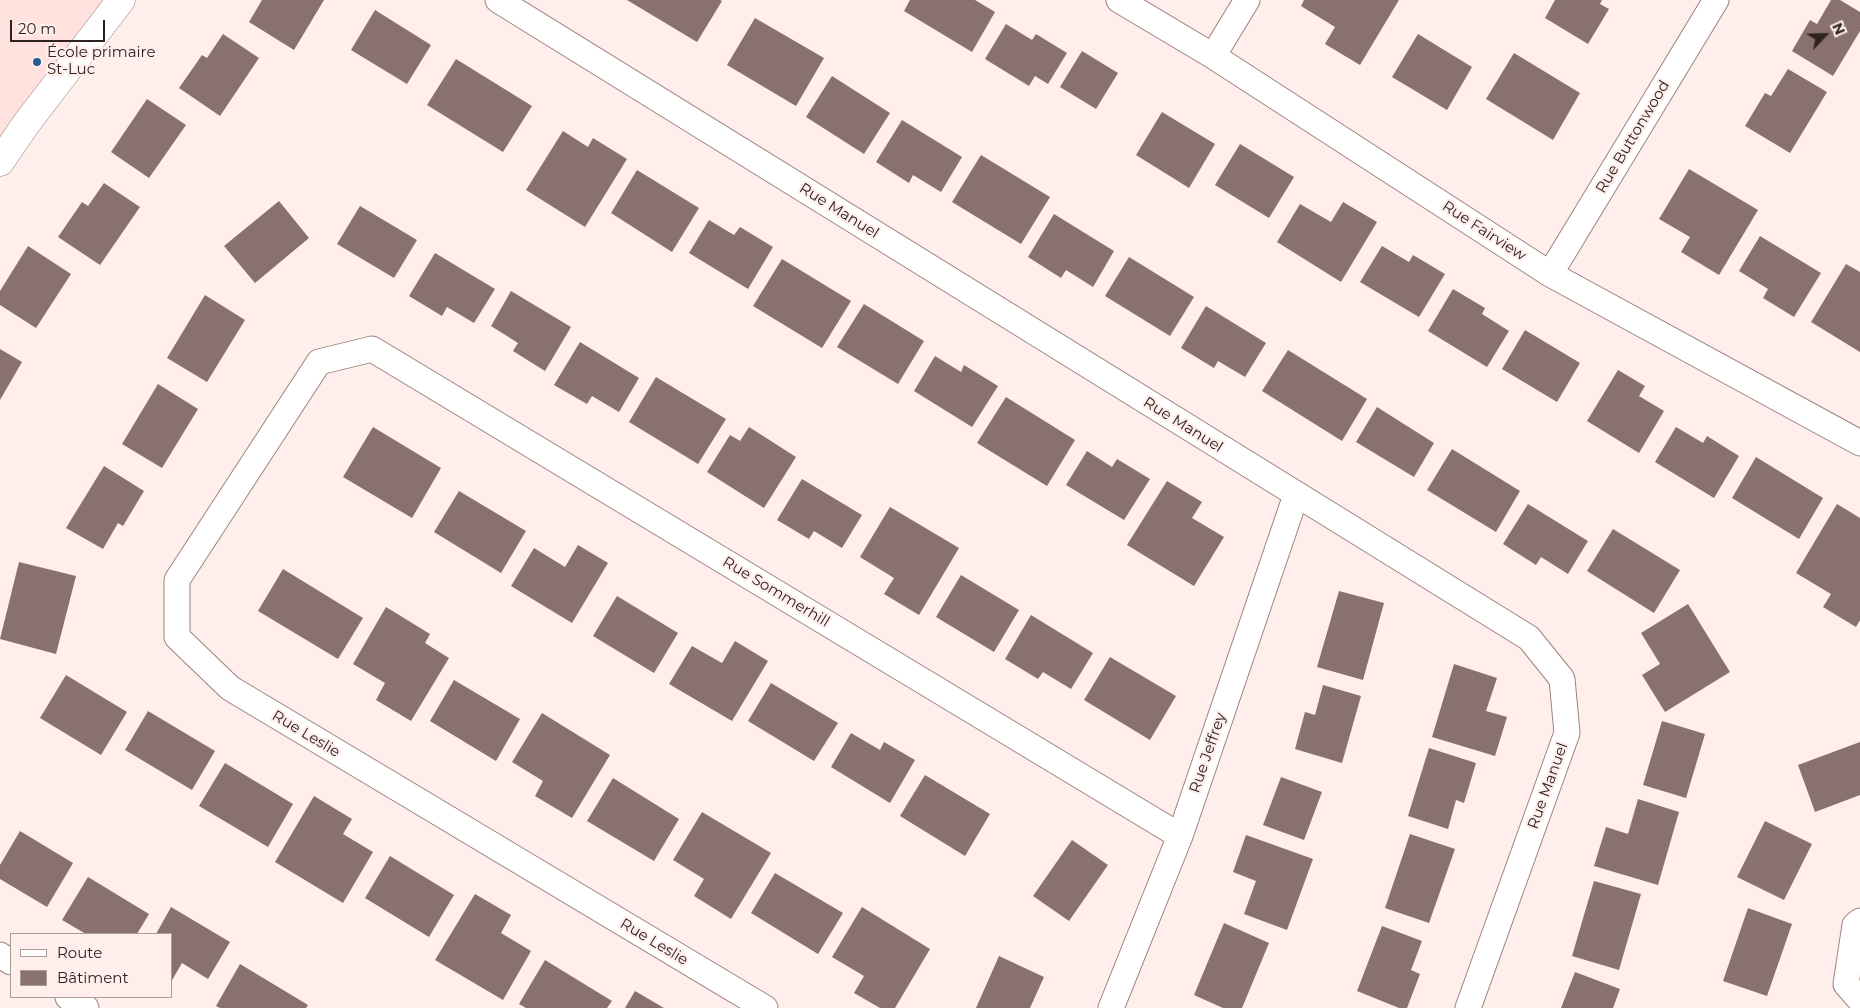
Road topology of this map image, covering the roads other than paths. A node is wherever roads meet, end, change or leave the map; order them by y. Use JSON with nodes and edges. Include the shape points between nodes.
{"nodes":[{"id":1,"x":121,"y":0,"type":"edge"},
{"id":2,"x":498,"y":0,"type":"edge"},
{"id":3,"x":1119,"y":0,"type":"edge"},
{"id":4,"x":1247,"y":0,"type":"edge"},
{"id":5,"x":1716,"y":0,"type":"edge"},
{"id":6,"x":1213,"y":56,"type":"junction"},
{"id":7,"x":0,"y":162,"type":"edge"},
{"id":8,"x":1550,"y":274,"type":"junction"},
{"id":9,"x":372,"y":349,"type":"joint"},
{"id":10,"x":1860,"y":443,"type":"edge"},
{"id":11,"x":1296,"y":495,"type":"junction"},
{"id":12,"x":1180,"y":836,"type":"junction"},
{"id":13,"x":1860,"y":921,"type":"edge"},
{"id":14,"x":70,"y":998,"type":"edge"},
{"id":15,"x":1860,"y":1000,"type":"edge"},
{"id":16,"x":86,"y":1008,"type":"edge"},
{"id":17,"x":765,"y":1008,"type":"edge"},
{"id":18,"x":1111,"y":1008,"type":"edge"},
{"id":19,"x":1468,"y":1008,"type":"edge"}],
"edges":[{"from":1,"to":7,"type":"street"},
{"from":2,"to":11,"type":"street","name":"Rue Manuel"},
{"from":3,"to":6,"type":"street","name":"Rue Fairview"},
{"from":4,"to":6,"type":"street"},
{"from":5,"to":8,"type":"street","name":"Rue Buttonwood"},
{"from":6,"to":8,"type":"street","name":"Rue Fairview"},
{"from":8,"to":10,"type":"street","name":"Rue Fairview"},
{"from":9,"to":12,"type":"street","name":"Rue Sommerhill"},
{"from":9,"to":17,"type":"street","name":"Rue Leslie","via":[[319,362],[177,580],[177,637],[230,688]]},
{"from":11,"to":12,"type":"street","name":"Rue Jeffrey"},
{"from":11,"to":19,"type":"street","name":"Rue Manuel","via":[[1529,638],[1562,679],[1567,733]]},
{"from":12,"to":18,"type":"street","name":"Rue Jeffrey"},
{"from":13,"to":15,"type":"street","via":[[1855,925],[1846,984]]},
{"from":14,"to":16,"type":"street"}]}
